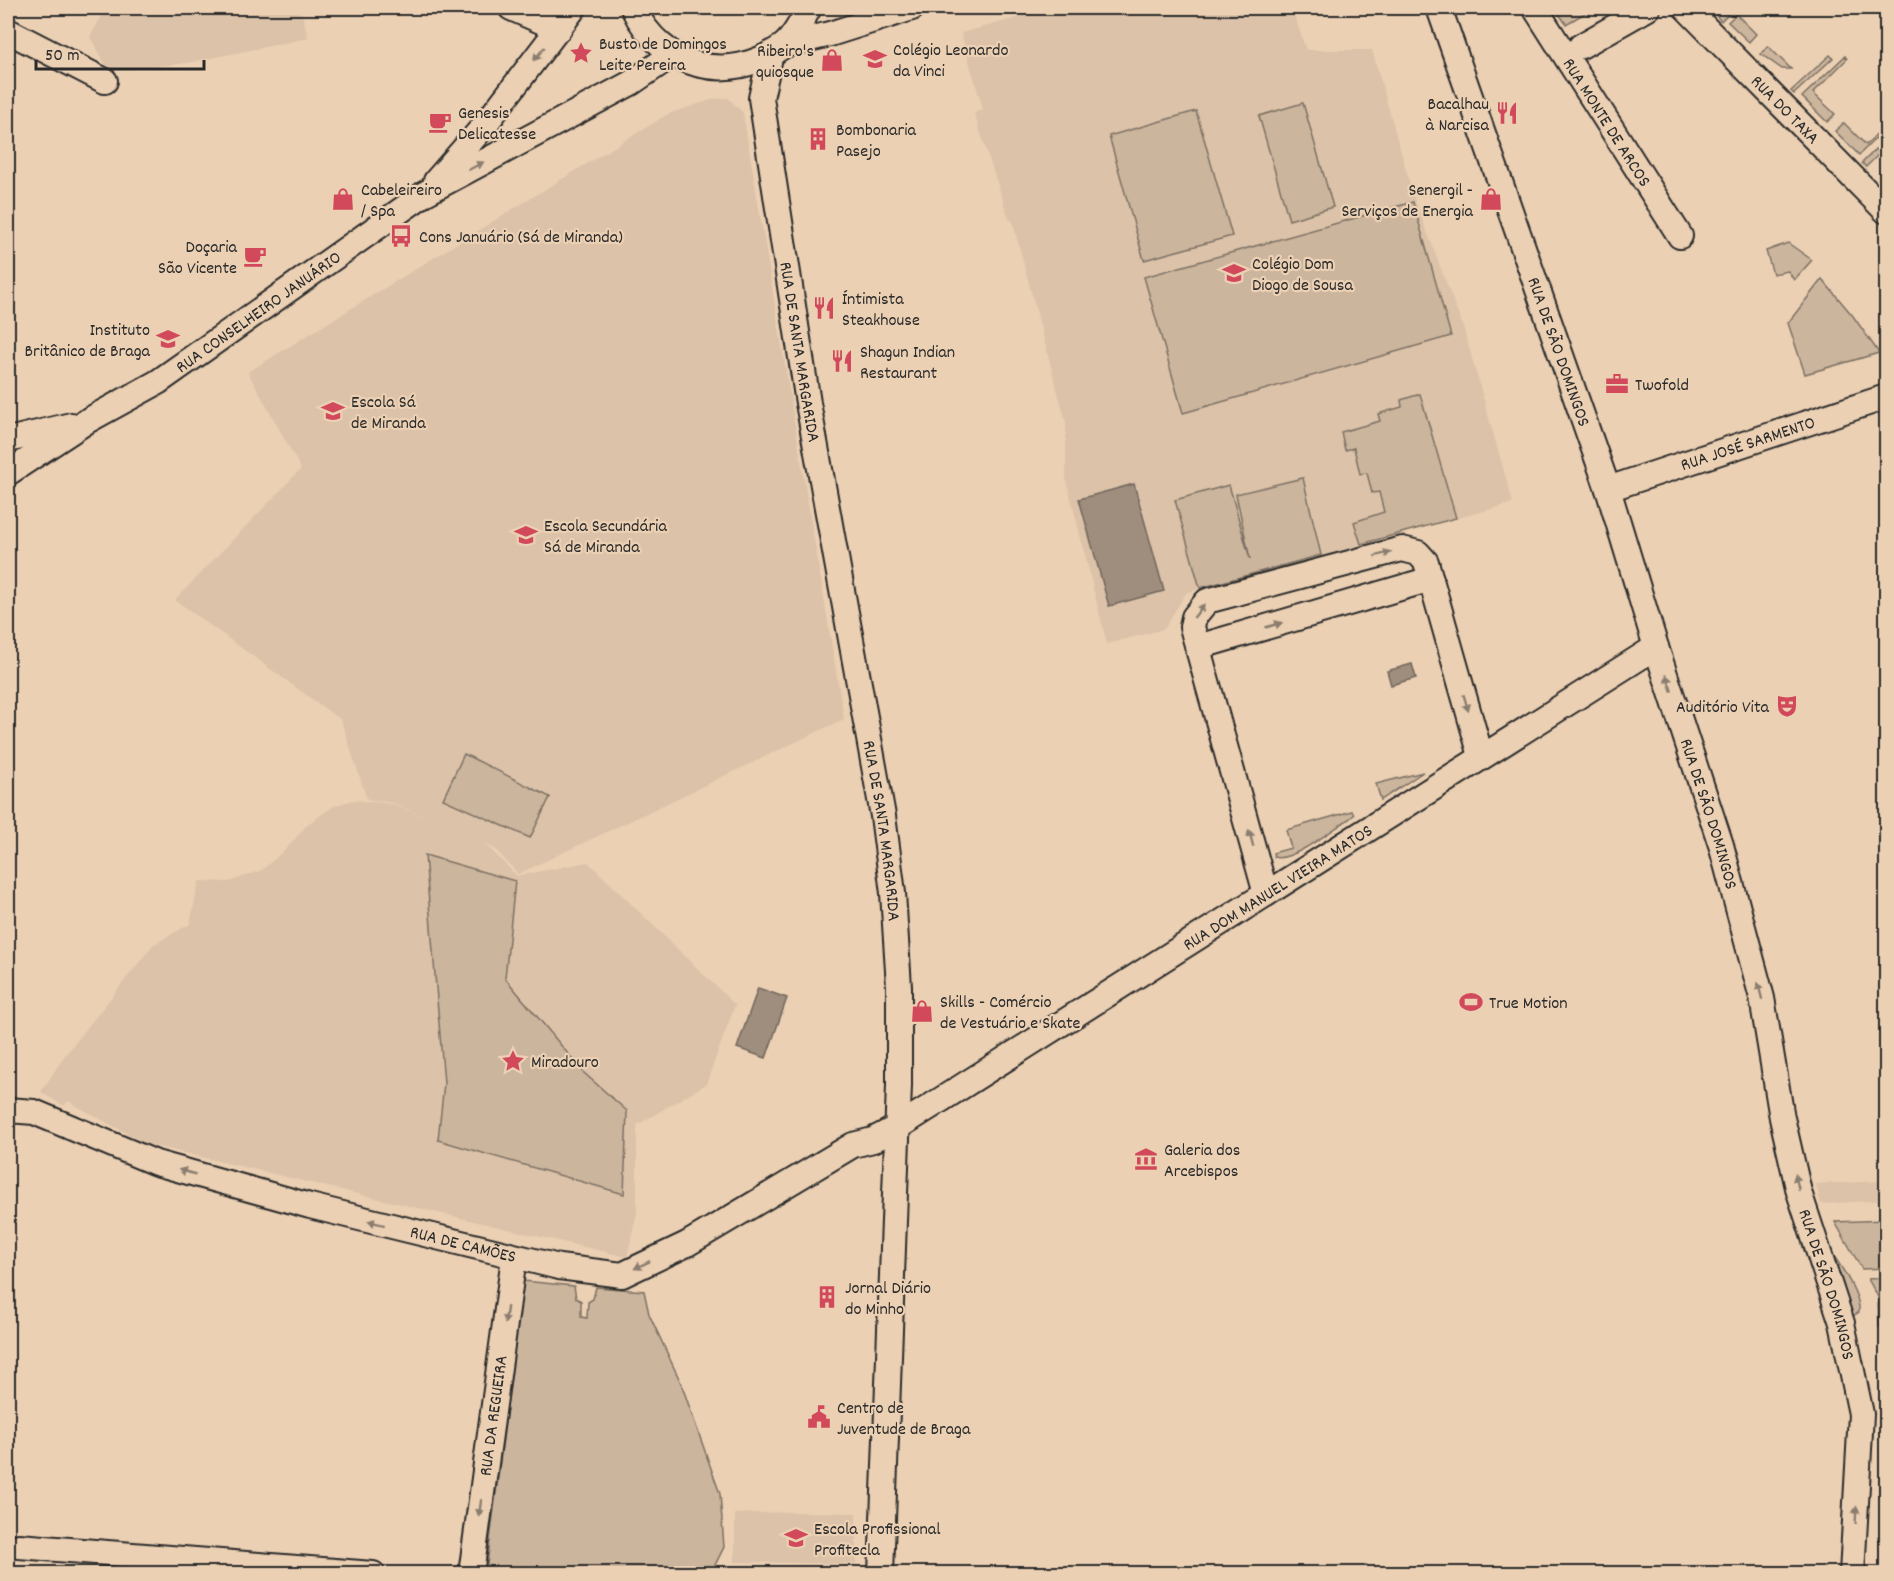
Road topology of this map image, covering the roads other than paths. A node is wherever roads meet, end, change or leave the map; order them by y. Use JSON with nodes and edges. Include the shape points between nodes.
{"nodes":[{"id":1,"x":511,"y":8,"type":"edge"},
{"id":2,"x":574,"y":8,"type":"edge"},
{"id":3,"x":633,"y":8,"type":"edge"},
{"id":4,"x":809,"y":8,"type":"edge"},
{"id":5,"x":912,"y":8,"type":"edge"},
{"id":6,"x":1439,"y":8,"type":"edge"},
{"id":7,"x":1535,"y":8,"type":"edge"},
{"id":8,"x":1648,"y":8,"type":"edge"},
{"id":9,"x":1686,"y":8,"type":"edge"},
{"id":10,"x":559,"y":28,"type":"junction"},
{"id":11,"x":8,"y":31,"type":"edge"},
{"id":12,"x":1581,"y":46,"type":"dead end"},
{"id":13,"x":778,"y":49,"type":"junction"},
{"id":14,"x":672,"y":55,"type":"junction"},
{"id":15,"x":720,"y":68,"type":"junction"},
{"id":16,"x":105,"y":81,"type":"dead end"},
{"id":17,"x":762,"y":98,"type":"junction"},
{"id":18,"x":424,"y":194,"type":"junction"},
{"id":19,"x":1887,"y":211,"type":"edge"},
{"id":20,"x":1680,"y":236,"type":"dead end"},
{"id":21,"x":1887,"y":396,"type":"edge"},
{"id":22,"x":87,"y":421,"type":"junction"},
{"id":23,"x":8,"y":440,"type":"edge"},
{"id":24,"x":8,"y":473,"type":"edge"},
{"id":25,"x":1608,"y":489,"type":"junction"},
{"id":26,"x":1431,"y":579,"type":"junction"},
{"id":27,"x":1198,"y":647,"type":"junction"},
{"id":28,"x":1656,"y":647,"type":"junction"},
{"id":29,"x":1481,"y":756,"type":"junction"},
{"id":30,"x":1266,"y":894,"type":"junction"},
{"id":31,"x":8,"y":1110,"type":"edge"},
{"id":32,"x":898,"y":1127,"type":"junction"},
{"id":33,"x":514,"y":1257,"type":"junction"},
{"id":34,"x":11,"y":1547,"type":"edge"},
{"id":35,"x":374,"y":1574,"type":"edge"},
{"id":36,"x":471,"y":1574,"type":"edge"},
{"id":37,"x":881,"y":1574,"type":"edge"},
{"id":38,"x":1852,"y":1574,"type":"edge"}],
"edges":[{"from":1,"to":10,"type":"street"},
{"from":2,"to":10,"type":"street","name":"RUA CONSELHEIRO JANUÁRIO"},
{"from":3,"to":14,"type":"street","via":[[654,41]]},
{"from":4,"to":13,"type":"street"},
{"from":5,"to":13,"type":"street"},
{"from":6,"to":25,"type":"street","name":"RUA DE SÃO DOMINGOS"},
{"from":7,"to":20,"type":"street","name":"RUA MONTE DE ARCOS"},
{"from":8,"to":12,"type":"street"},
{"from":9,"to":19,"type":"street","name":"RUA DO TAXA"},
{"from":10,"to":18,"type":"street","name":"RUA CONSELHEIRO JANUÁRIO","one_way":true,"via":[[484,126]]},
{"from":11,"to":16,"type":"street"},
{"from":13,"to":15,"type":"street","via":[[742,66]]},
{"from":13,"to":17,"type":"street","name":"RUA DE SANTA MARGARIDA"},
{"from":14,"to":15,"type":"street"},
{"from":18,"to":14,"type":"street","name":"RUA CONSELHEIRO JANUÁRIO","one_way":true,"via":[[631,83]]},
{"from":15,"to":17,"type":"street"},
{"from":17,"to":32,"type":"street","name":"RUA DE SANTA MARGARIDA","via":[[808,403],[884,816],[899,987]]},
{"from":18,"to":22,"type":"street","name":"RUA CONSELHEIRO JANUÁRIO","via":[[158,382]]},
{"from":21,"to":25,"type":"street","name":"RUA JOSÉ SARMENTO"},
{"from":22,"to":23,"type":"street"},
{"from":22,"to":24,"type":"street"},
{"from":25,"to":28,"type":"street","name":"RUA DE SÃO DOMINGOS"},
{"from":27,"to":26,"type":"street","one_way":true},
{"from":27,"to":26,"type":"street","one_way":true,"via":[[1192,627],[1194,617],[1208,601],[1402,549],[1418,553],[1426,562]]},
{"from":26,"to":29,"type":"street","one_way":true},
{"from":30,"to":27,"type":"street","one_way":true},
{"from":28,"to":29,"type":"street","name":"RUA DOM MANUEL VIEIRA MATOS"},
{"from":38,"to":28,"type":"street","name":"RUA DE SÃO DOMINGOS","one_way":true,"via":[[1861,1414],[1842,1323],[1799,1191],[1762,998],[1721,845]]},
{"from":29,"to":30,"type":"street","name":"RUA DOM MANUEL VIEIRA MATOS"},
{"from":30,"to":32,"type":"street","name":"RUA DOM MANUEL VIEIRA MATOS"},
{"from":33,"to":31,"type":"street","name":"RUA DE CAMÕES","one_way":true,"via":[[156,1163],[34,1112]]},
{"from":32,"to":33,"type":"street","name":"RUA DE CAMÕES","one_way":true,"via":[[853,1145],[695,1239],[622,1275]]},
{"from":32,"to":37,"type":"street","name":"RUA DE SANTA MARGARIDA"},
{"from":33,"to":36,"type":"street","name":"RUA DA REGUEIRA","one_way":true},
{"from":34,"to":35,"type":"street"}]}
